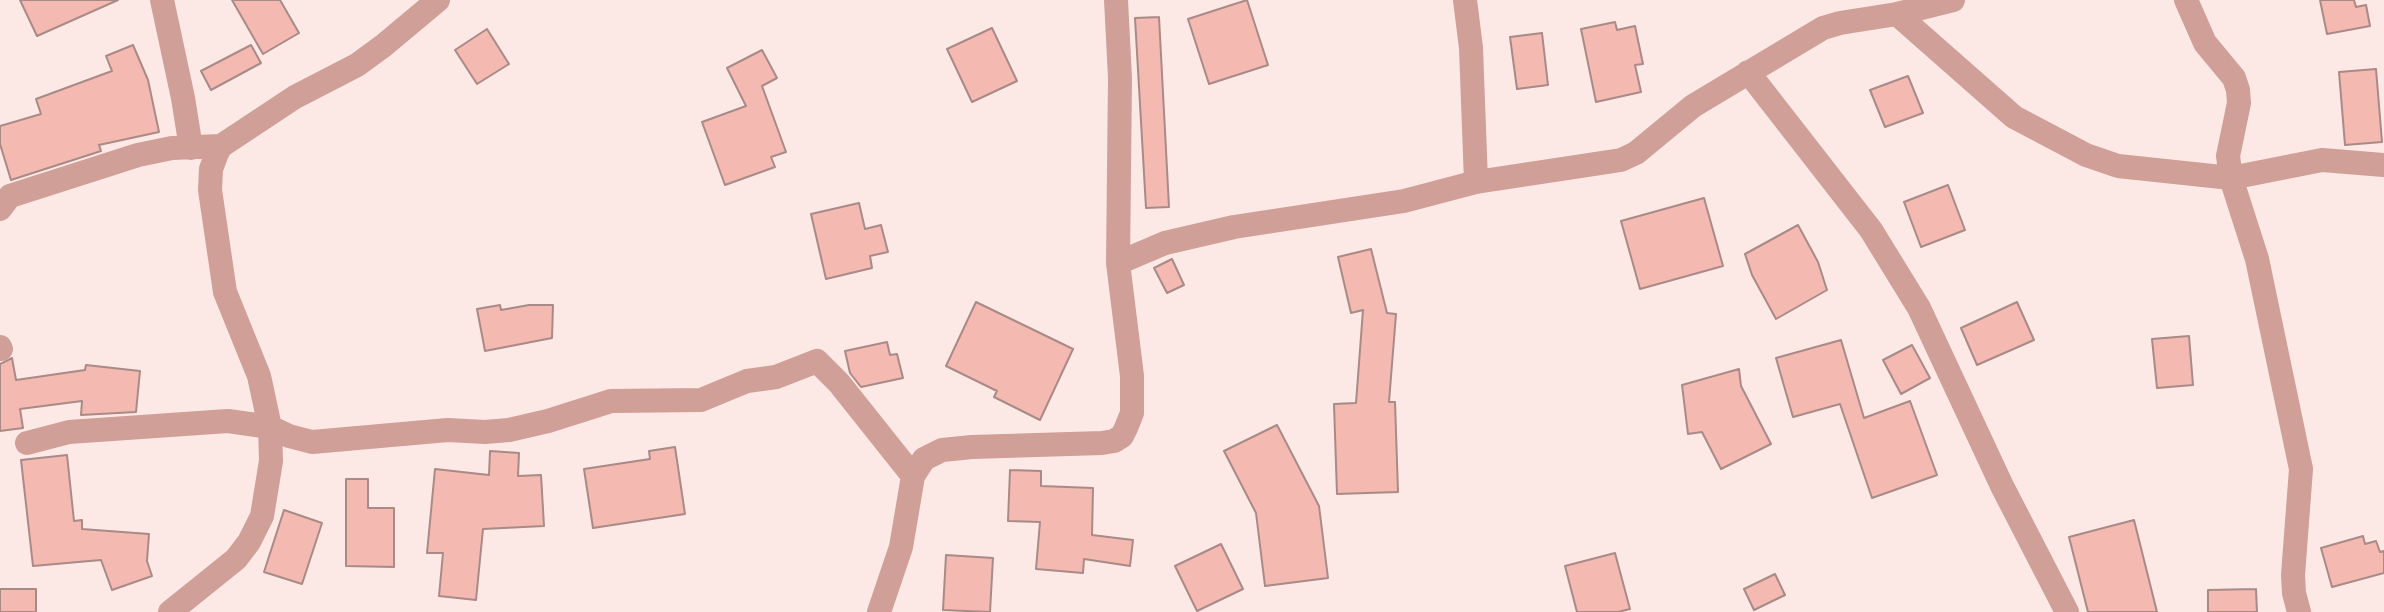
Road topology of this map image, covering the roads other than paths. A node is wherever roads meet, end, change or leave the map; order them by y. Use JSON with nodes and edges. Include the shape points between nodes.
{"nodes":[{"id":1,"x":162,"y":0,"type":"edge"},
{"id":2,"x":438,"y":0,"type":"edge"},
{"id":3,"x":1116,"y":0,"type":"edge"},
{"id":4,"x":1465,"y":0,"type":"edge"},
{"id":5,"x":2186,"y":0,"type":"edge"},
{"id":6,"x":1940,"y":2,"type":"edge"},
{"id":7,"x":1897,"y":14,"type":"junction"},
{"id":8,"x":1748,"y":72,"type":"junction"},
{"id":9,"x":221,"y":146,"type":"junction"},
{"id":10,"x":191,"y":148,"type":"junction"},
{"id":11,"x":2384,"y":164,"type":"edge"},
{"id":12,"x":2231,"y":178,"type":"junction"},
{"id":13,"x":1476,"y":182,"type":"junction"},
{"id":14,"x":0,"y":209,"type":"edge"},
{"id":15,"x":1118,"y":263,"type":"junction"},
{"id":16,"x":270,"y":427,"type":"junction"},
{"id":17,"x":27,"y":443,"type":"dead end"},
{"id":18,"x":914,"y":476,"type":"junction"},
{"id":19,"x":170,"y":612,"type":"edge"},
{"id":20,"x":879,"y":612,"type":"edge"},
{"id":21,"x":2067,"y":612,"type":"edge"},
{"id":22,"x":2299,"y":612,"type":"edge"}],
"edges":[{"from":1,"to":10,"type":"street"},
{"from":2,"to":9,"type":"street","via":[[357,65],[295,97]]},
{"from":3,"to":15,"type":"street"},
{"from":4,"to":13,"type":"street"},
{"from":5,"to":12,"type":"street","via":[[2205,43],[2236,83],[2239,103],[2228,156]]},
{"from":6,"to":7,"type":"street"},
{"from":7,"to":8,"type":"street","via":[[1823,28]]},
{"from":7,"to":12,"type":"street","via":[[2014,117],[2086,155],[2118,166]]},
{"from":8,"to":13,"type":"street","via":[[1679,116],[1629,157]]},
{"from":8,"to":21,"type":"street","via":[[1871,230],[1919,308]]},
{"from":9,"to":10,"type":"street"},
{"from":9,"to":16,"type":"street","via":[[211,169],[210,190],[225,292],[259,376]]},
{"from":10,"to":14,"type":"street","via":[[125,159],[10,196]]},
{"from":11,"to":12,"type":"street","via":[[2322,160]]},
{"from":12,"to":22,"type":"street","via":[[2257,259],[2301,469],[2293,575]]},
{"from":13,"to":15,"type":"street","via":[[1404,201],[1234,227],[1165,243]]},
{"from":15,"to":18,"type":"street","via":[[1132,376],[1132,413],[1122,436],[1102,443],[942,450],[924,459]]},
{"from":16,"to":17,"type":"street","via":[[228,421],[69,432]]},
{"from":16,"to":18,"type":"street","via":[[312,442],[448,430],[509,430],[611,401],[701,400],[817,361]]},
{"from":16,"to":19,"type":"street","via":[[271,461],[256,531],[236,559]]},
{"from":18,"to":20,"type":"street","via":[[901,547]]}]}
